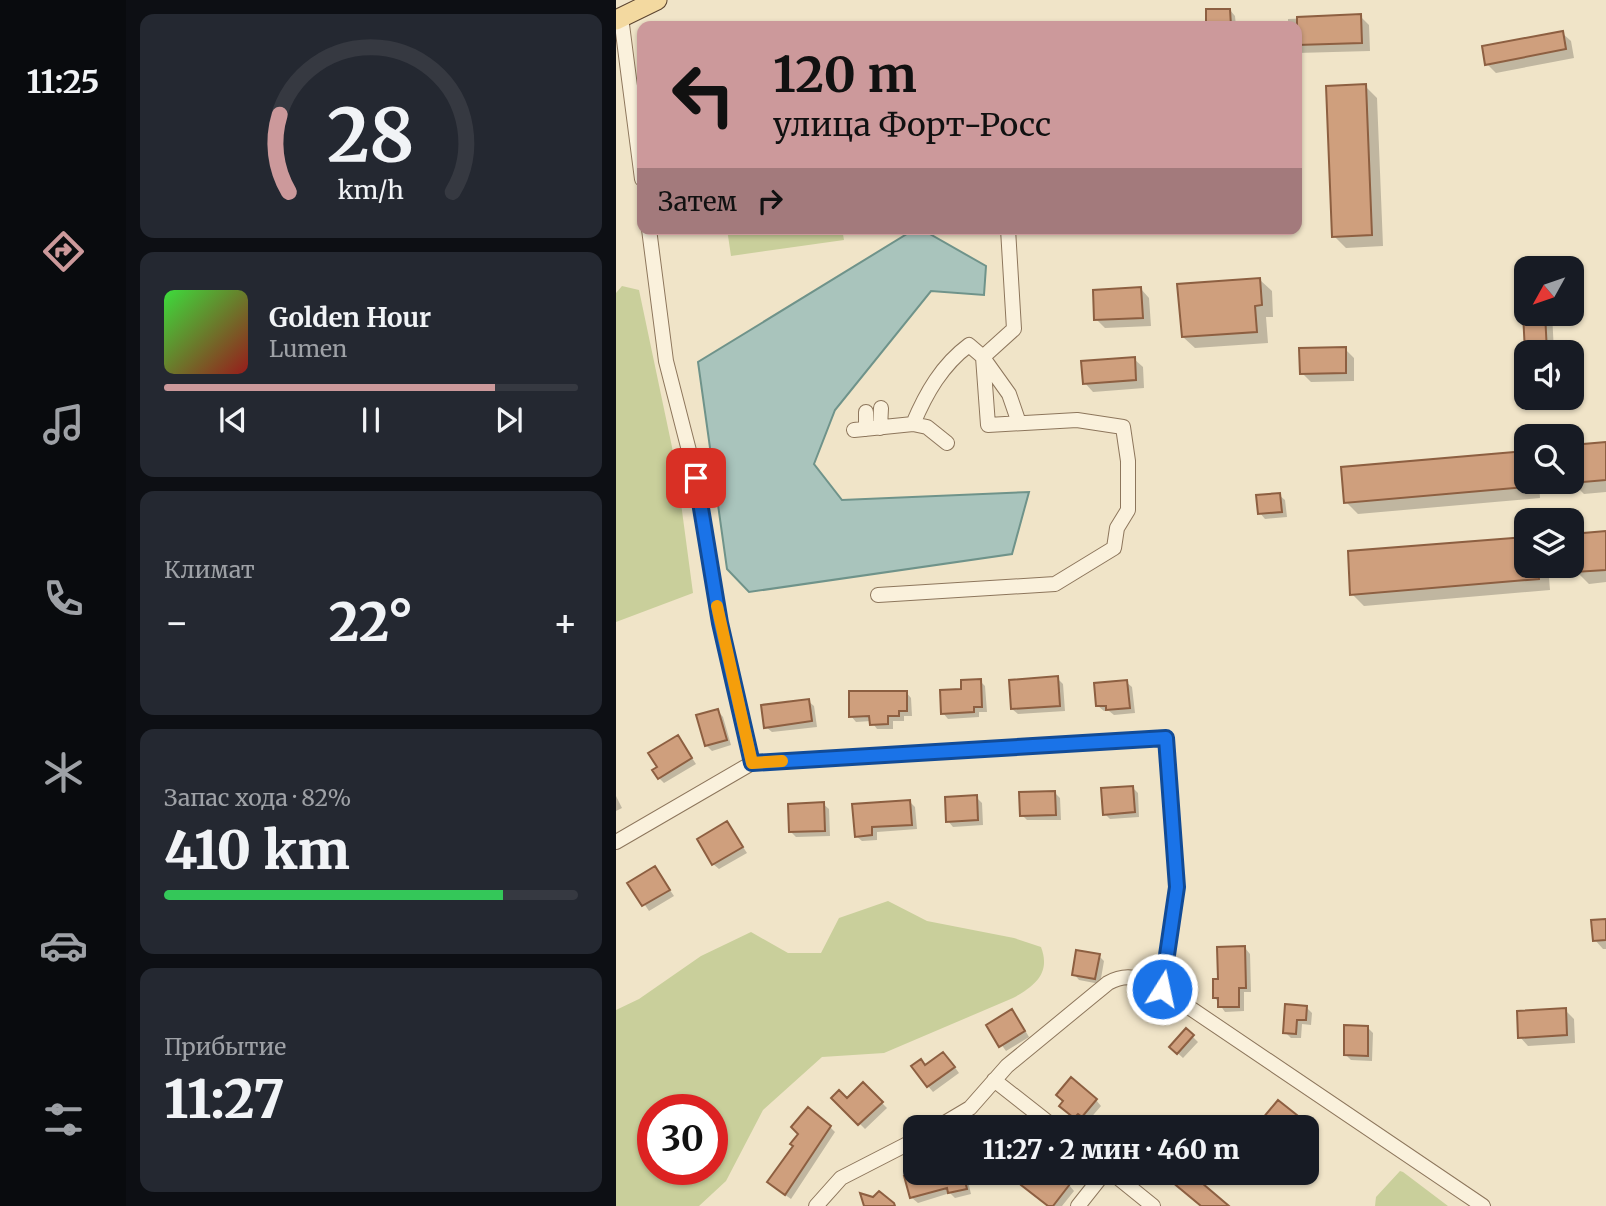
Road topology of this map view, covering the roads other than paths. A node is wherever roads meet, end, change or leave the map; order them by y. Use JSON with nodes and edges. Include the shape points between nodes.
{"nodes":[{"id":1,"x":657,"y":0,"type":"edge"},
{"id":2,"x":618,"y":18,"type":"edge"},
{"id":3,"x":637,"y":145,"type":"edge"},
{"id":4,"x":650,"y":235,"type":"edge"},
{"id":5,"x":1008,"y":235,"type":"edge"},
{"id":6,"x":983,"y":357,"type":"junction"},
{"id":7,"x":873,"y":410,"type":"dead end"},
{"id":8,"x":1019,"y":423,"type":"junction"},
{"id":9,"x":913,"y":424,"type":"junction"},
{"id":10,"x":947,"y":443,"type":"dead end"},
{"id":11,"x":878,"y":595,"type":"dead end"},
{"id":12,"x":752,"y":763,"type":"junction"},
{"id":13,"x":616,"y":842,"type":"edge"},
{"id":14,"x":1162,"y":989,"type":"junction"},
{"id":15,"x":994,"y":1080,"type":"junction"},
{"id":16,"x":958,"y":1115,"type":"edge"},
{"id":17,"x":1039,"y":1115,"type":"edge"},
{"id":18,"x":903,"y":1146,"type":"edge"},
{"id":19,"x":1095,"y":1185,"type":"edge"},
{"id":20,"x":1127,"y":1185,"type":"edge"},
{"id":21,"x":816,"y":1206,"type":"edge"},
{"id":22,"x":1079,"y":1206,"type":"edge"},
{"id":23,"x":1153,"y":1206,"type":"edge"},
{"id":24,"x":1483,"y":1206,"type":"edge"}],
"edges":[{"from":1,"to":2,"type":"main road"},
{"from":2,"to":3,"type":"street"},
{"from":4,"to":12,"type":"street","via":[[666,361],[696,478],[720,623]]},
{"from":5,"to":6,"type":"street","via":[[1014,328]]},
{"from":6,"to":8,"type":"street","via":[[1009,394]]},
{"from":6,"to":8,"type":"street","via":[[988,425]]},
{"from":6,"to":9,"type":"street","via":[[969,345],[951,359],[918,396]]},
{"from":7,"to":9,"type":"street","via":[[867,429]]},
{"from":8,"to":11,"type":"street","via":[[1077,420],[1123,427],[1128,510],[1117,528],[1114,548],[1055,584]]},
{"from":9,"to":10,"type":"street","via":[[927,427]]},
{"from":12,"to":13,"type":"street"},
{"from":12,"to":14,"type":"street","via":[[1166,738],[1177,887]]},
{"from":14,"to":15,"type":"street","via":[[1136,977],[1116,978]]},
{"from":14,"to":24,"type":"street"},
{"from":15,"to":16,"type":"street"},
{"from":15,"to":17,"type":"street"},
{"from":18,"to":21,"type":"street","via":[[841,1178]]},
{"from":19,"to":22,"type":"street"},
{"from":20,"to":23,"type":"street"}]}
